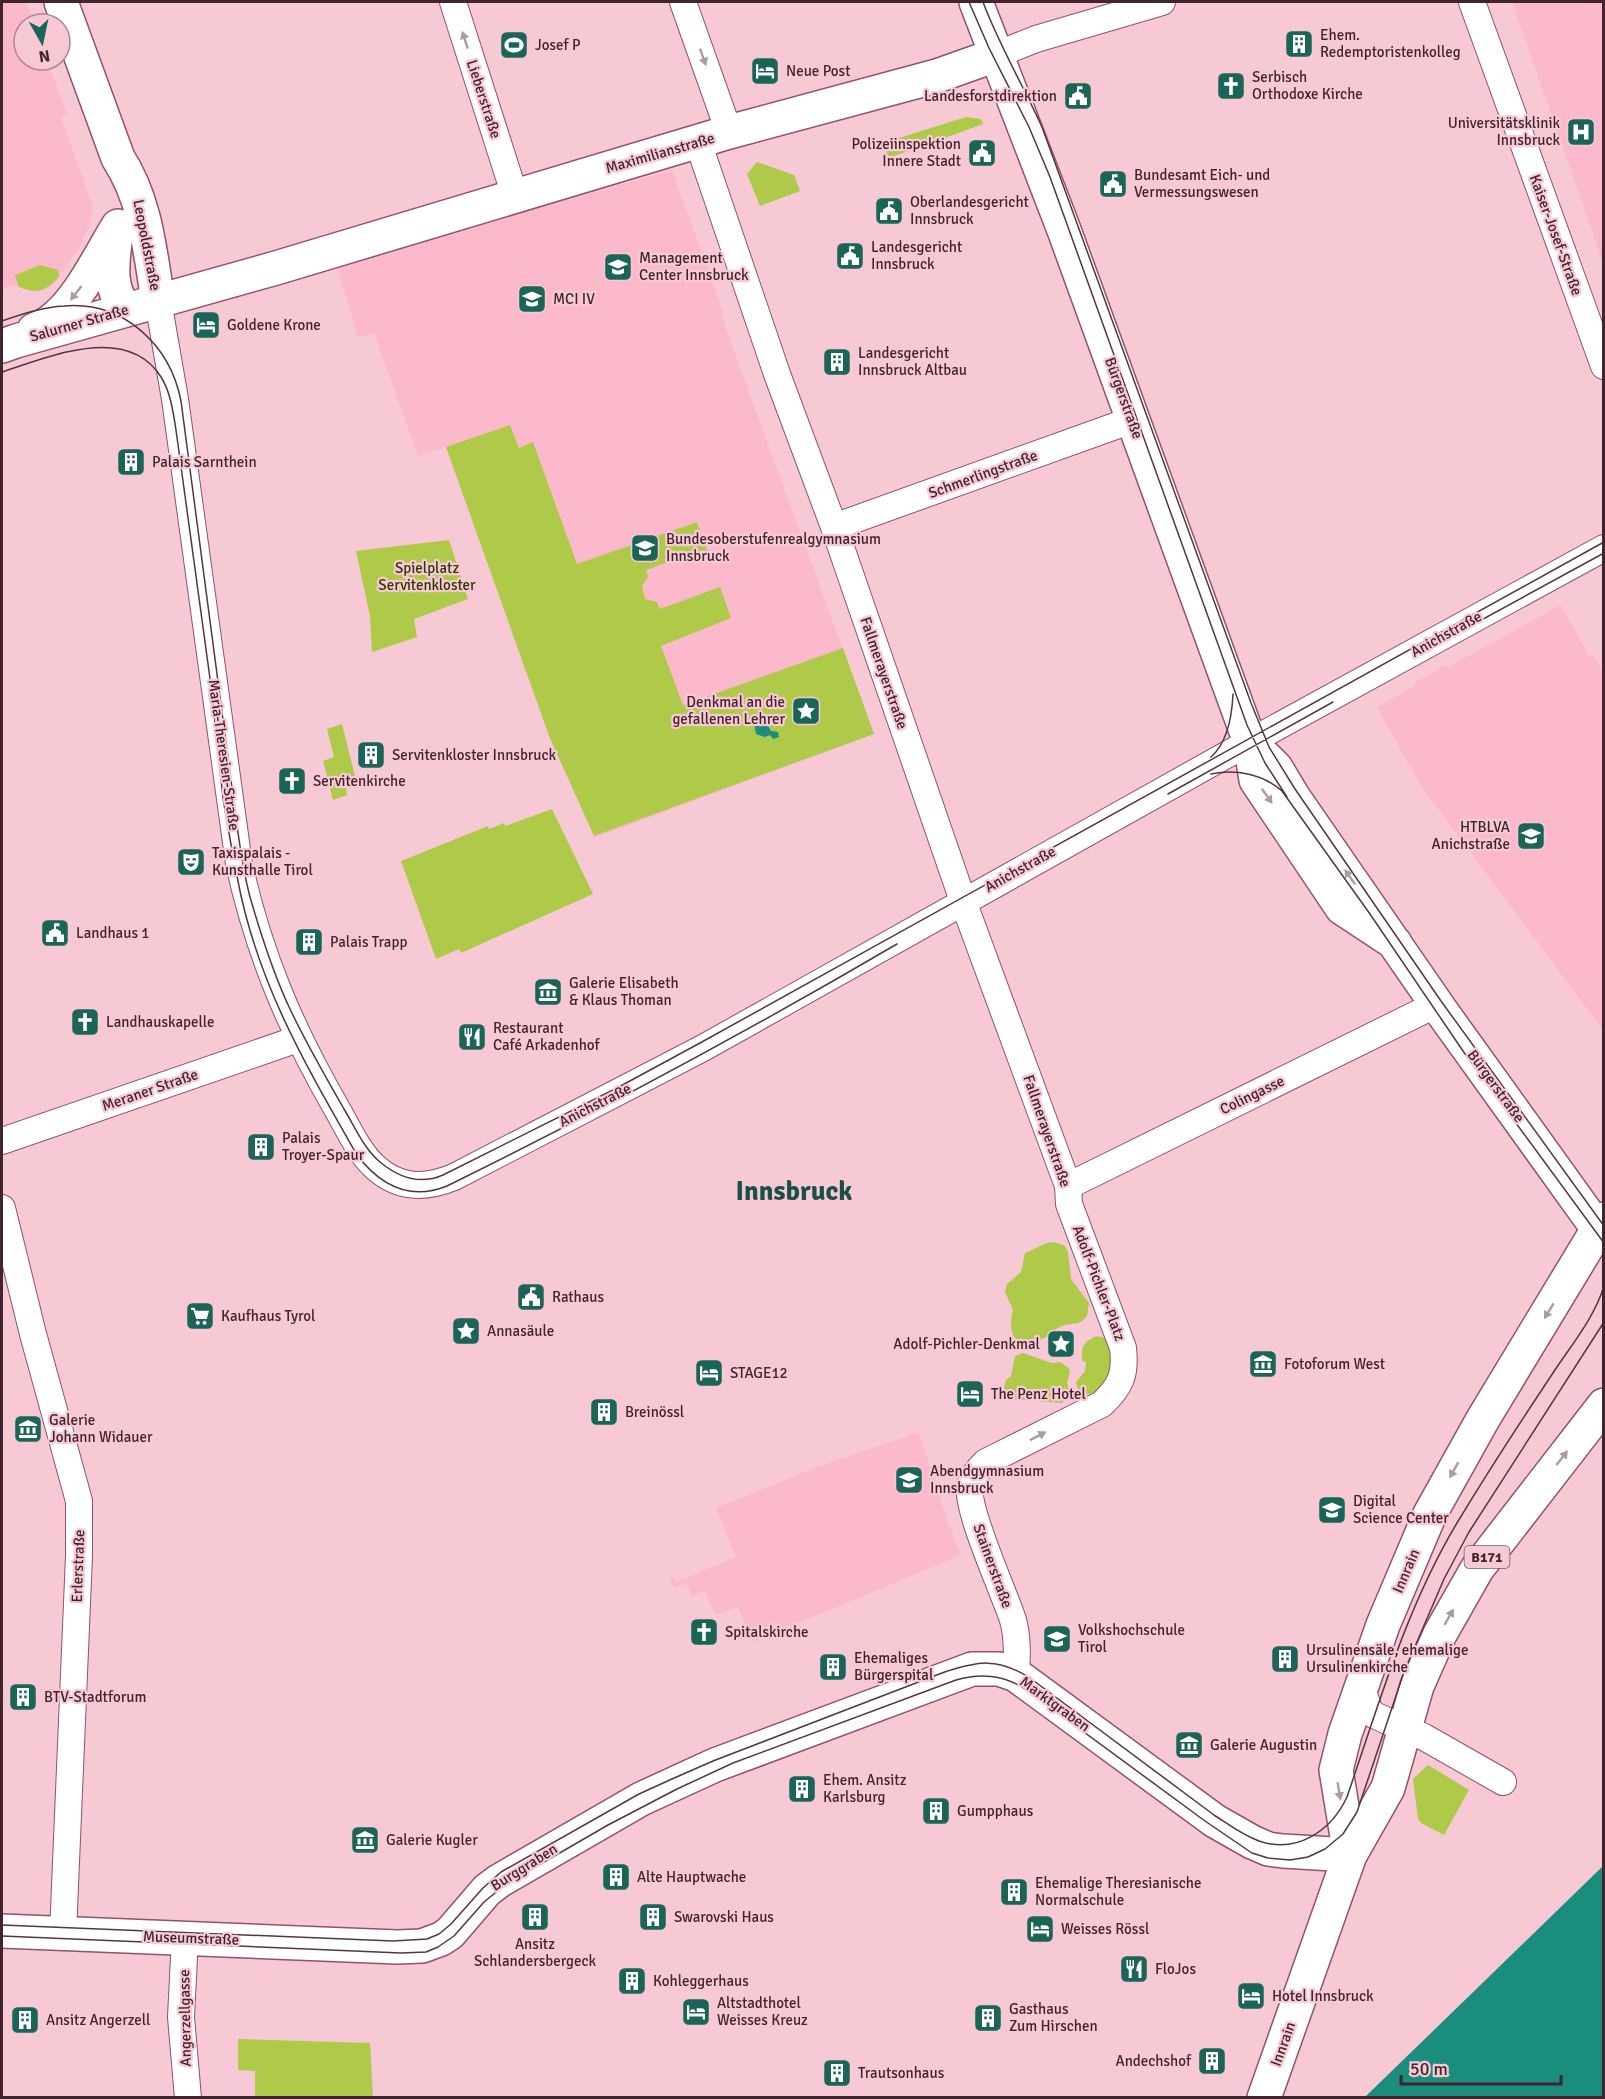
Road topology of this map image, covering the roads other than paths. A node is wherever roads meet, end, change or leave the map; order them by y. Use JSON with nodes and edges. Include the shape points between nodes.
{"nodes":[{"id":1,"x":453,"y":2,"type":"edge"},
{"id":2,"x":683,"y":2,"type":"edge"},
{"id":3,"x":976,"y":2,"type":"edge"},
{"id":4,"x":1162,"y":2,"type":"edge"},
{"id":5,"x":1472,"y":2,"type":"edge"},
{"id":6,"x":65,"y":3,"type":"edge"},
{"id":7,"x":996,"y":55,"type":"junction"},
{"id":8,"x":729,"y":132,"type":"junction"},
{"id":9,"x":698,"y":141,"type":"junction"},
{"id":10,"x":118,"y":158,"type":"junction"},
{"id":11,"x":515,"y":196,"type":"junction"},
{"id":12,"x":118,"y":226,"type":"junction"},
{"id":13,"x":158,"y":301,"type":"junction"},
{"id":14,"x":127,"y":310,"type":"junction"},
{"id":15,"x":9,"y":344,"type":"edge"},
{"id":16,"x":1604,"y":366,"type":"edge"},
{"id":17,"x":1132,"y":420,"type":"junction"},
{"id":18,"x":834,"y":527,"type":"junction"},
{"id":19,"x":1604,"y":548,"type":"edge"},
{"id":20,"x":1250,"y":742,"type":"junction"},
{"id":21,"x":963,"y":901,"type":"junction"},
{"id":22,"x":1437,"y":1004,"type":"junction"},
{"id":23,"x":298,"y":1039,"type":"junction"},
{"id":24,"x":2,"y":1141,"type":"edge"},
{"id":25,"x":386,"y":1175,"type":"joint"},
{"id":26,"x":1069,"y":1195,"type":"junction"},
{"id":27,"x":2,"y":1209,"type":"edge"},
{"id":28,"x":1602,"y":1228,"type":"edge"},
{"id":29,"x":1604,"y":1406,"type":"edge"},
{"id":30,"x":986,"y":1462,"type":"joint"},
{"id":31,"x":1016,"y":1675,"type":"junction"},
{"id":32,"x":1361,"y":1685,"type":"junction"},
{"id":33,"x":1405,"y":1729,"type":"junction"},
{"id":34,"x":1503,"y":1782,"type":"dead end"},
{"id":35,"x":674,"y":1783,"type":"joint"},
{"id":36,"x":1350,"y":1855,"type":"junction"},
{"id":37,"x":2,"y":1931,"type":"edge"},
{"id":38,"x":63,"y":1934,"type":"junction"},
{"id":39,"x":184,"y":1938,"type":"junction"},
{"id":40,"x":381,"y":1947,"type":"joint"},
{"id":41,"x":188,"y":2097,"type":"edge"},
{"id":42,"x":1264,"y":2097,"type":"edge"}],
"edges":[{"from":11,"to":1,"type":"street","name":"Lieberstraße","one_way":true},
{"from":2,"to":8,"type":"street","one_way":true},
{"from":3,"to":7,"type":"street","name":"Bürgerstraße"},
{"from":4,"to":7,"type":"street","name":"Maximilianstraße"},
{"from":5,"to":16,"type":"street","name":"Kaiser-Josef-Straße"},
{"from":6,"to":10,"type":"street","name":"Leopoldstraße"},
{"from":7,"to":8,"type":"street","name":"Maximilianstraße","via":[[937,76]]},
{"from":7,"to":17,"type":"street","name":"Bürgerstraße"},
{"from":8,"to":9,"type":"street","name":"Maximilianstraße"},
{"from":9,"to":11,"type":"street","name":"Maximilianstraße"},
{"from":9,"to":18,"type":"street","name":"Fallmerayerstraße"},
{"from":10,"to":12,"type":"street","name":"Leopoldstraße"},
{"from":10,"to":13,"type":"street","name":"Leopoldstraße","via":[[139,198]]},
{"from":11,"to":13,"type":"street","name":"Maximilianstraße"},
{"from":12,"to":14,"type":"street","name":"Leopoldstraße","via":[[111,269],[120,302]]},
{"from":12,"to":15,"type":"street","name":"Leopoldstraße","one_way":true,"via":[[82,285],[52,321]]},
{"from":13,"to":14,"type":"street","name":"Salurner Straße"},
{"from":13,"to":23,"type":"street","name":"Maria-Theresien-Straße","via":[[176,399],[239,864],[266,961]]},
{"from":14,"to":15,"type":"street","name":"Salurner Straße"},
{"from":17,"to":18,"type":"street","name":"Schmerlingstraße"},
{"from":17,"to":20,"type":"street","name":"Bürgerstraße"},
{"from":18,"to":21,"type":"street","name":"Fallmerayerstraße"},
{"from":19,"to":20,"type":"street","name":"Anichstraße"},
{"from":20,"to":21,"type":"street","name":"Anichstraße"},
{"from":20,"to":22,"type":"street","name":"Bürgerstraße","via":[[1276,768]]},
{"from":21,"to":25,"type":"street","name":"Anichstraße","via":[[630,1087],[454,1177],[413,1186]]},
{"from":21,"to":26,"type":"street","name":"Fallmerayerstraße"},
{"from":22,"to":26,"type":"street","name":"Colingasse"},
{"from":22,"to":28,"type":"street","name":"Bürgerstraße"},
{"from":23,"to":24,"type":"street","name":"Meraner Straße"},
{"from":23,"to":25,"type":"street","name":"Maria-Theresien-Straße","via":[[361,1150]]},
{"from":30,"to":26,"type":"street","name":"Adolf-Pichler-Platz","one_way":true,"via":[[1102,1404],[1122,1378],[1123,1348]]},
{"from":27,"to":38,"type":"street","name":"Erlerstraße","via":[[79,1501]]},
{"from":28,"to":32,"type":"street","name":"Innrain","number":"B171","one_way":true,"via":[[1483,1419],[1430,1514]]},
{"from":33,"to":29,"type":"street","name":"Innrain","number":"B171","one_way":true,"via":[[1430,1654],[1477,1569]]},
{"from":30,"to":31,"type":"street","name":"Stainerstraße","via":[[976,1472],[970,1495],[1013,1621]]},
{"from":31,"to":35,"type":"street","name":"Marktgraben","via":[[999,1669],[972,1669]]},
{"from":31,"to":36,"type":"street","name":"Marktgraben","via":[[1215,1821],[1252,1842],[1283,1851]]},
{"from":32,"to":33,"type":"street","via":[[1369,1710]]},
{"from":32,"to":36,"type":"street","name":"Innrain","number":"B171","one_way":true,"via":[[1336,1770]]},
{"from":33,"to":34,"type":"street"},
{"from":33,"to":36,"type":"street","name":"Innrain","number":"B171","via":[[1388,1788]]},
{"from":35,"to":40,"type":"street","name":"Burggraben","via":[[507,1875],[487,1890],[441,1939],[422,1946]]},
{"from":36,"to":42,"type":"street","name":"Innrain","number":"B171"},
{"from":37,"to":38,"type":"street","name":"Museumstraße"},
{"from":38,"to":39,"type":"street","name":"Museumstraße"},
{"from":39,"to":40,"type":"street","name":"Museumstraße"},
{"from":39,"to":41,"type":"street","name":"Angerzellgasse","via":[[181,2017]]}]}
